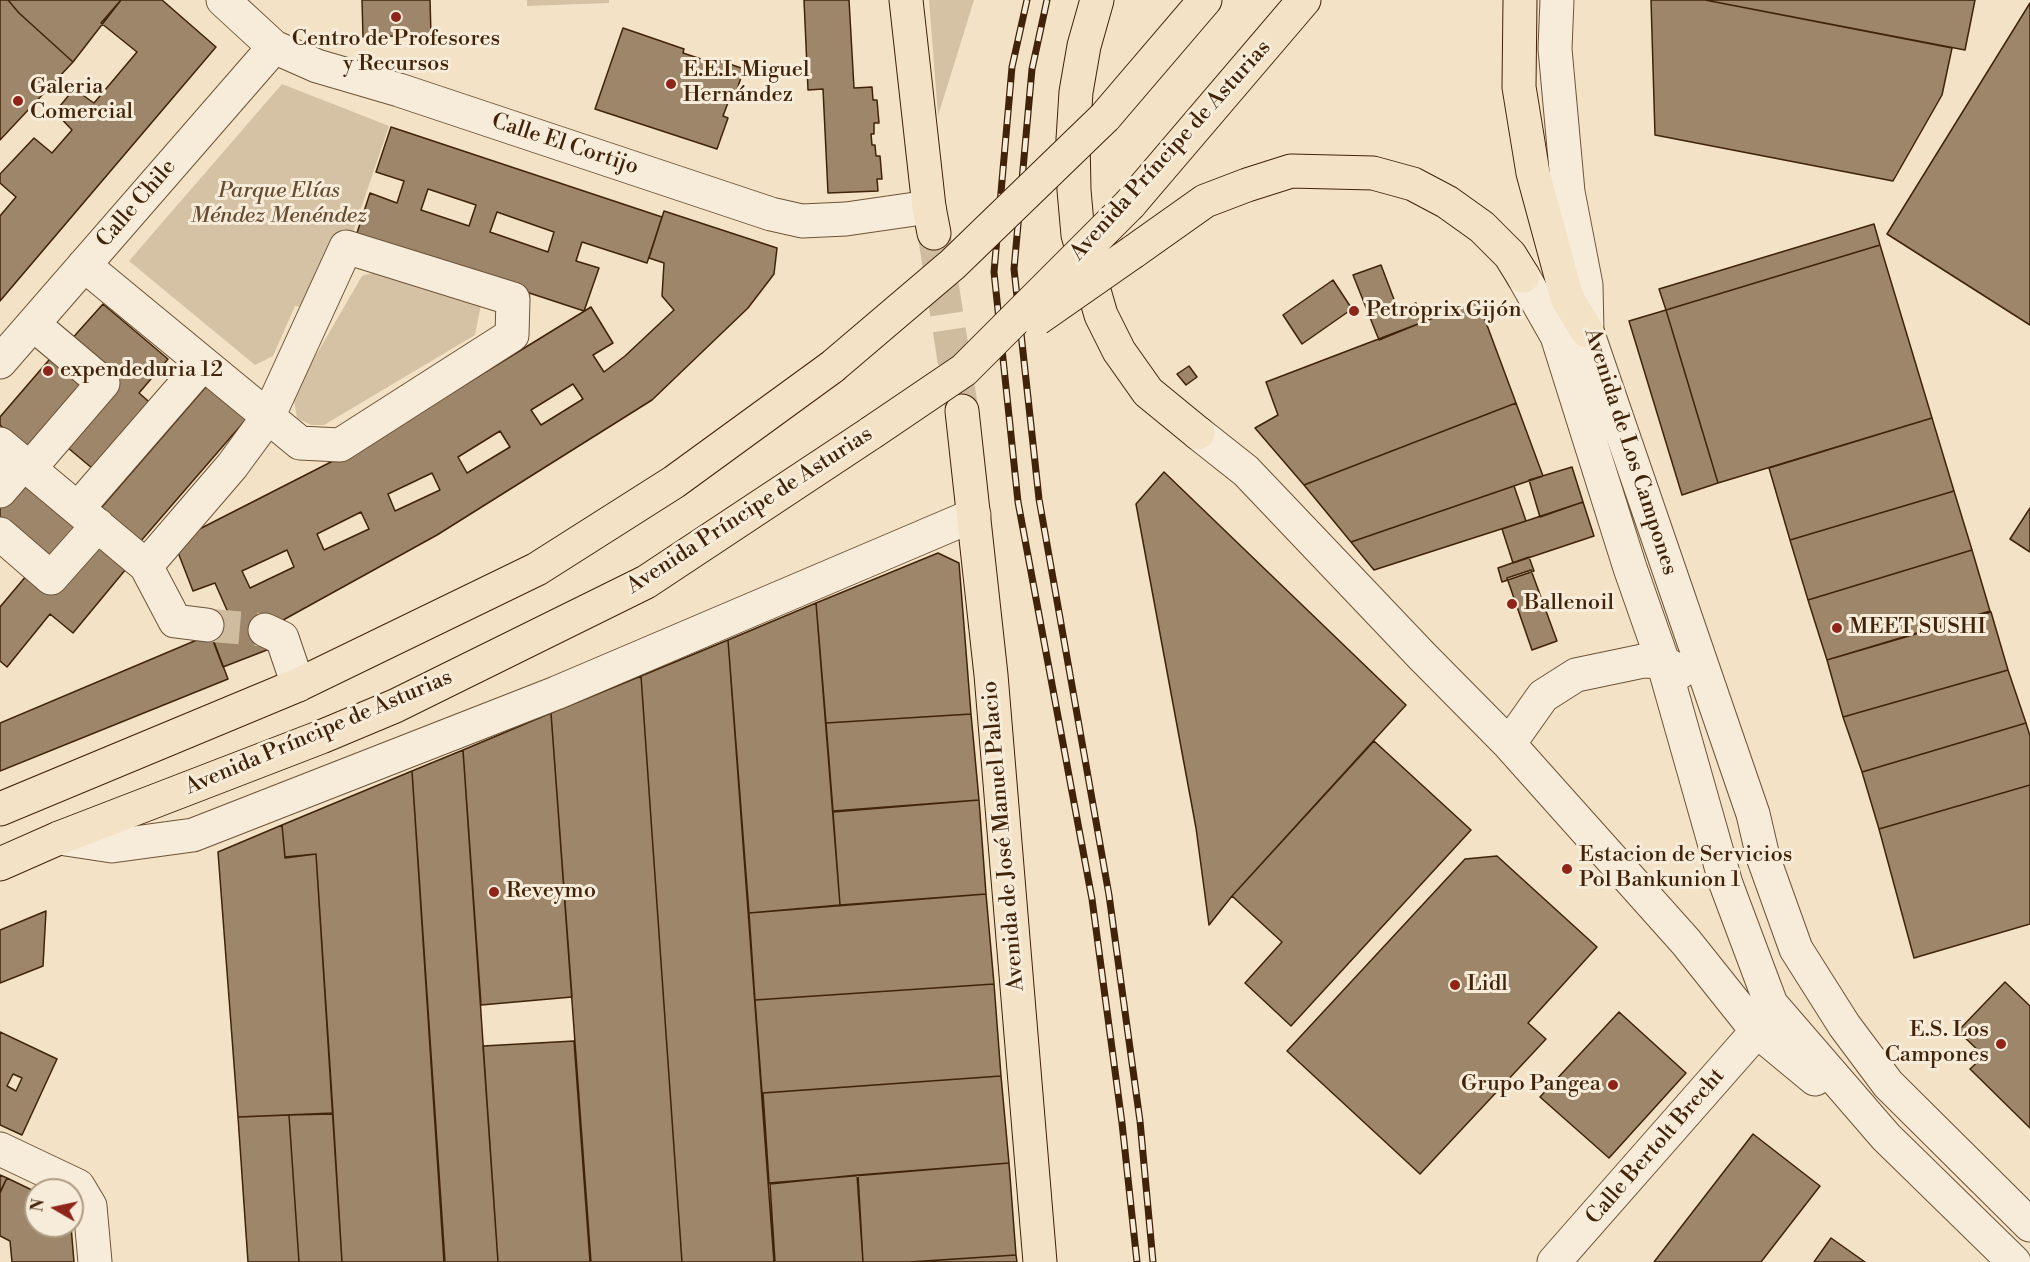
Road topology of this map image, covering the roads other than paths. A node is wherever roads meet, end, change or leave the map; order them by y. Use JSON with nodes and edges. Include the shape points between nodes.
{"nodes":[{"id":1,"x":223,"y":0,"type":"edge"},
{"id":2,"x":1097,"y":0,"type":"edge"},
{"id":3,"x":1205,"y":0,"type":"edge"},
{"id":4,"x":1304,"y":0,"type":"edge"},
{"id":5,"x":1520,"y":0,"type":"edge"},
{"id":6,"x":1557,"y":0,"type":"edge"},
{"id":7,"x":906,"y":1,"type":"edge"},
{"id":8,"x":273,"y":47,"type":"junction"},
{"id":9,"x":931,"y":220,"type":"joint"},
{"id":10,"x":84,"y":265,"type":"junction"},
{"id":11,"x":1523,"y":276,"type":"joint"},
{"id":12,"x":33,"y":324,"type":"junction"},
{"id":13,"x":1587,"y":331,"type":"junction"},
{"id":14,"x":0,"y":362,"type":"edge"},
{"id":15,"x":203,"y":364,"type":"junction"},
{"id":16,"x":964,"y":370,"type":"junction"},
{"id":17,"x":962,"y":411,"type":"tunnel mouth"},
{"id":18,"x":268,"y":417,"type":"junction"},
{"id":19,"x":1198,"y":433,"type":"joint"},
{"id":20,"x":18,"y":458,"type":"edge"},
{"id":21,"x":0,"y":491,"type":"edge"},
{"id":22,"x":974,"y":515,"type":"junction"},
{"id":23,"x":88,"y":517,"type":"junction"},
{"id":24,"x":5,"y":548,"type":"edge"},
{"id":25,"x":146,"y":566,"type":"junction"},
{"id":26,"x":207,"y":625,"type":"tunnel mouth"},
{"id":27,"x":265,"y":630,"type":"tunnel mouth"},
{"id":28,"x":1663,"y":662,"type":"junction"},
{"id":29,"x":298,"y":685,"type":"junction"},
{"id":30,"x":1509,"y":744,"type":"junction"},
{"id":31,"x":0,"y":808,"type":"edge"},
{"id":32,"x":59,"y":838,"type":"junction"},
{"id":33,"x":1763,"y":857,"type":"junction"},
{"id":34,"x":0,"y":864,"type":"edge"},
{"id":35,"x":1796,"y":949,"type":"junction"},
{"id":36,"x":1764,"y":1017,"type":"junction"},
{"id":37,"x":0,"y":1149,"type":"edge"},
{"id":38,"x":2030,"y":1225,"type":"edge"},
{"id":39,"x":94,"y":1262,"type":"edge"},
{"id":40,"x":1040,"y":1262,"type":"edge"},
{"id":41,"x":1554,"y":1262,"type":"edge"},
{"id":42,"x":2014,"y":1262,"type":"edge"}],
"edges":[{"from":1,"to":8,"type":"street","name":"Calle El Cortijo"},
{"from":2,"to":19,"type":"main road","via":[[1076,92],[1073,139],[1078,236],[1101,315],[1119,351],[1148,392]]},
{"from":3,"to":29,"type":"main road","bridge":true,"via":[[1105,117],[953,264],[832,367],[674,482],[537,569]]},
{"from":4,"to":16,"type":"main road","name":"Avenida Príncipe de Asturias","bridge":true,"via":[[1130,204]]},
{"from":5,"to":13,"type":"main road","via":[[1519,87],[1533,173],[1567,298]]},
{"from":6,"to":13,"type":"street","name":"Avenida de Los Campones","via":[[1557,73],[1568,192],[1586,285]]},
{"from":7,"to":9,"type":"main road"},
{"from":8,"to":9,"type":"street","name":"Calle El Cortijo","via":[[317,66],[771,214],[802,221]]},
{"from":8,"to":10,"type":"street","name":"Calle Chile"},
{"from":10,"to":12,"type":"street","name":"Calle Chile"},
{"from":10,"to":15,"type":"street"},
{"from":11,"to":16,"type":"main road","bridge":true,"via":[[1510,255],[1473,221],[1413,184],[1373,173],[1291,171],[1205,201]]},
{"from":11,"to":28,"type":"street","name":"Avenida de Los Campones","via":[[1557,336]]},
{"from":12,"to":14,"type":"street","name":"Calle Chile"},
{"from":12,"to":20,"type":"street","via":[[103,383]]},
{"from":13,"to":33,"type":"street","name":"Avenida de Los Campones","via":[[1753,814]]},
{"from":15,"to":18,"type":"street"},
{"from":15,"to":23,"type":"street"},
{"from":16,"to":32,"type":"main road","name":"Avenida Príncipe de Asturias","bridge":true,"via":[[646,582],[395,706]]},
{"from":17,"to":22,"type":"main road","name":"Avenida de José Manuel Palacio"},
{"from":18,"to":18,"type":"street","via":[[300,443],[340,445],[512,335],[513,299],[346,247]]},
{"from":18,"to":25,"type":"street","via":[[232,466]]},
{"from":19,"to":30,"type":"street","via":[[1246,471]]},
{"from":20,"to":21,"type":"street"},
{"from":20,"to":23,"type":"street"},
{"from":22,"to":32,"type":"street","via":[[556,693],[193,835],[112,846]]},
{"from":22,"to":40,"type":"main road","name":"Avenida de José Manuel Palacio"},
{"from":23,"to":24,"type":"street","via":[[51,578]]},
{"from":23,"to":25,"type":"street"},
{"from":25,"to":26,"type":"street","via":[[175,621]]},
{"from":27,"to":29,"type":"street","via":[[282,638]]},
{"from":28,"to":30,"type":"street","via":[[1643,661],[1576,675],[1543,696]]},
{"from":28,"to":33,"type":"street","name":"Avenida de Los Campones","via":[[1685,675],[1734,821]]},
{"from":28,"to":36,"type":"street","name":"Avenida de Los Campones"},
{"from":29,"to":31,"type":"main road"},
{"from":30,"to":36,"type":"street","via":[[1686,942]]},
{"from":32,"to":34,"type":"main road","name":"Avenida Príncipe de Asturias"},
{"from":33,"to":35,"type":"street","name":"Avenida de Los Campones"},
{"from":35,"to":36,"type":"street"},
{"from":35,"to":38,"type":"street","name":"Avenida de Los Campones","via":[[1844,1025],[1888,1084]]},
{"from":36,"to":41,"type":"street","name":"Calle Bertolt Brecht"},
{"from":36,"to":42,"type":"street"},
{"from":37,"to":39,"type":"street","via":[[78,1186],[90,1206]]}]}
